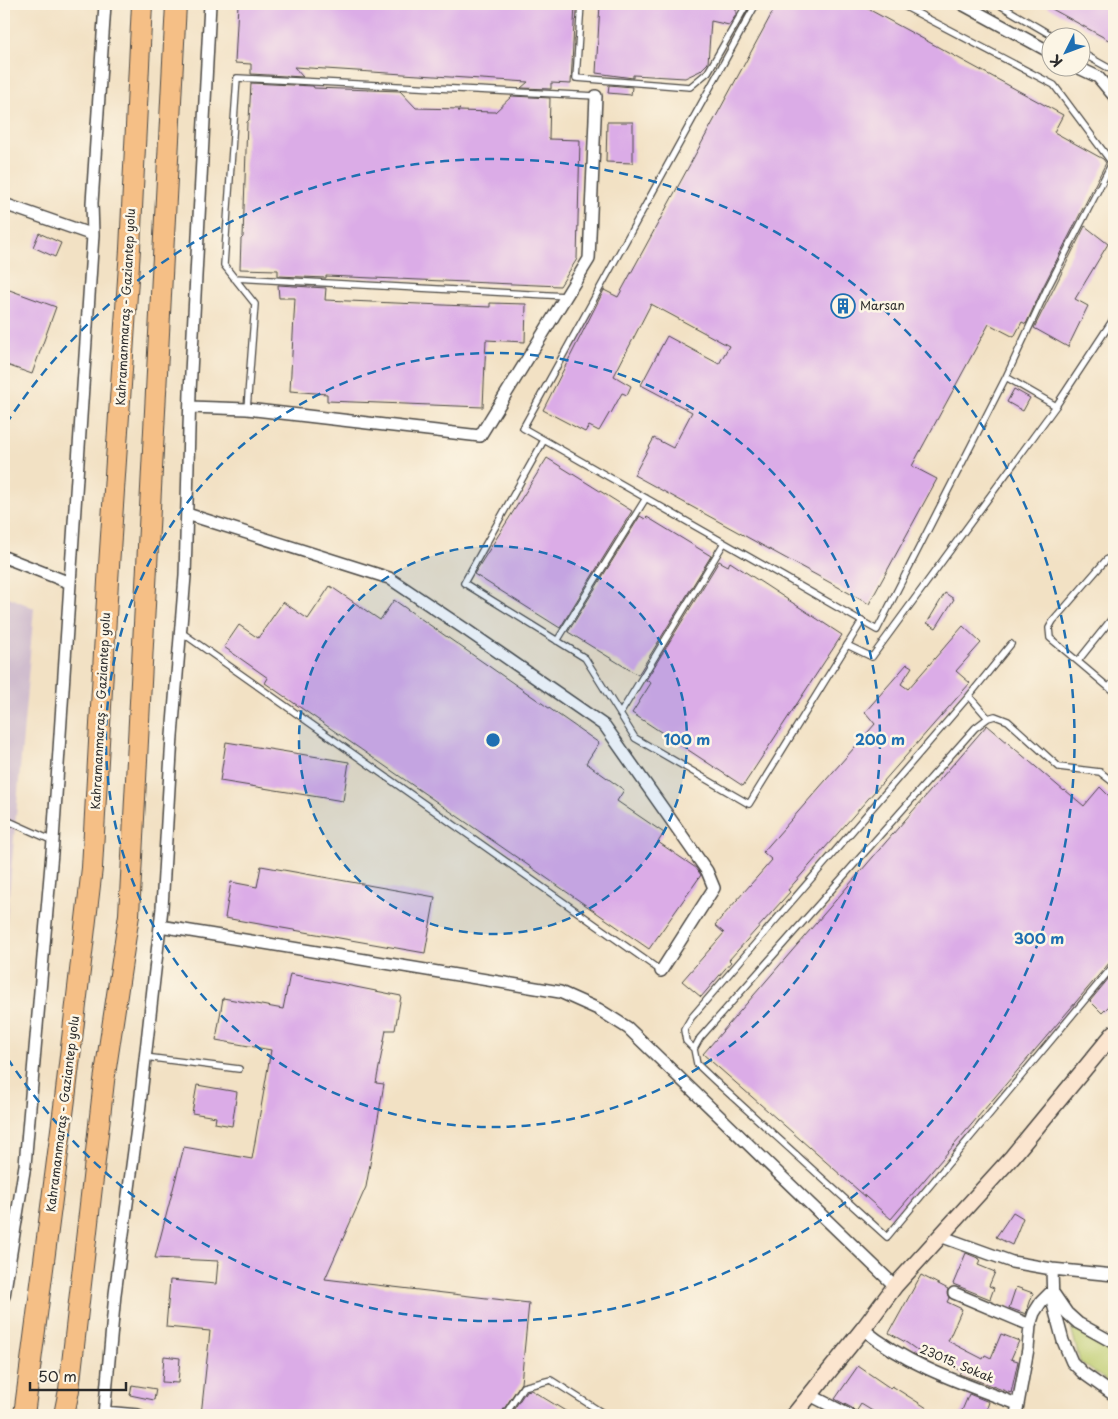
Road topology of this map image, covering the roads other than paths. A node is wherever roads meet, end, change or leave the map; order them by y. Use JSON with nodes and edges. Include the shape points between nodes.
{"nodes":[{"id":1,"x":105,"y":4,"type":"edge"},
{"id":2,"x":142,"y":4,"type":"edge"},
{"id":3,"x":176,"y":4,"type":"edge"},
{"id":4,"x":210,"y":4,"type":"edge"},
{"id":5,"x":581,"y":4,"type":"edge"},
{"id":6,"x":747,"y":4,"type":"edge"},
{"id":7,"x":756,"y":4,"type":"edge"},
{"id":8,"x":900,"y":4,"type":"edge"},
{"id":9,"x":962,"y":4,"type":"edge"},
{"id":10,"x":998,"y":4,"type":"edge"},
{"id":11,"x":1040,"y":29,"type":"edge"},
{"id":12,"x":1040,"y":47,"type":"edge"},
{"id":13,"x":1090,"y":58,"type":"edge"},
{"id":14,"x":1114,"y":71,"type":"edge"},
{"id":15,"x":1090,"y":74,"type":"edge"},
{"id":16,"x":596,"y":96,"type":"joint"},
{"id":17,"x":1114,"y":96,"type":"edge"},
{"id":18,"x":4,"y":204,"type":"edge"},
{"id":19,"x":93,"y":235,"type":"junction"},
{"id":20,"x":234,"y":278,"type":"junction"},
{"id":21,"x":566,"y":296,"type":"junction"},
{"id":22,"x":1114,"y":318,"type":"edge"},
{"id":23,"x":1006,"y":377,"type":"junction"},
{"id":24,"x":1056,"y":406,"type":"junction"},
{"id":25,"x":190,"y":407,"type":"junction"},
{"id":26,"x":247,"y":409,"type":"junction"},
{"id":27,"x":544,"y":440,"type":"junction"},
{"id":28,"x":646,"y":498,"type":"junction"},
{"id":29,"x":187,"y":514,"type":"junction"},
{"id":30,"x":724,"y":543,"type":"junction"},
{"id":31,"x":1114,"y":556,"type":"edge"},
{"id":32,"x":4,"y":557,"type":"edge"},
{"id":33,"x":70,"y":583,"type":"junction"},
{"id":34,"x":1114,"y":616,"type":"edge"},
{"id":35,"x":862,"y":621,"type":"junction"},
{"id":36,"x":181,"y":632,"type":"junction"},
{"id":37,"x":557,"y":641,"type":"junction"},
{"id":38,"x":1011,"y":644,"type":"dead end"},
{"id":39,"x":847,"y":645,"type":"junction"},
{"id":40,"x":1078,"y":661,"type":"junction"},
{"id":41,"x":1114,"y":681,"type":"edge"},
{"id":42,"x":1109,"y":687,"type":"junction"},
{"id":43,"x":1114,"y":692,"type":"edge"},
{"id":44,"x":969,"y":696,"type":"junction"},
{"id":45,"x":620,"y":714,"type":"junction"},
{"id":46,"x":988,"y":718,"type":"junction"},
{"id":47,"x":1114,"y":783,"type":"edge"},
{"id":48,"x":4,"y":819,"type":"edge"},
{"id":49,"x":54,"y":841,"type":"junction"},
{"id":50,"x":160,"y":926,"type":"junction"},
{"id":51,"x":1114,"y":965,"type":"edge"},
{"id":52,"x":660,"y":971,"type":"joint"},
{"id":53,"x":1114,"y":1033,"type":"edge"},
{"id":54,"x":694,"y":1049,"type":"junction"},
{"id":55,"x":145,"y":1057,"type":"junction"},
{"id":56,"x":239,"y":1069,"type":"dead end"},
{"id":57,"x":940,"y":1236,"type":"junction"},
{"id":58,"x":1052,"y":1269,"type":"junction"},
{"id":59,"x":1114,"y":1275,"type":"edge"},
{"id":60,"x":895,"y":1286,"type":"junction"},
{"id":61,"x":1052,"y":1290,"type":"junction"},
{"id":62,"x":954,"y":1293,"type":"dead end"},
{"id":63,"x":4,"y":1296,"type":"edge"},
{"id":64,"x":1030,"y":1326,"type":"junction"},
{"id":65,"x":863,"y":1329,"type":"junction"},
{"id":66,"x":1114,"y":1343,"type":"edge"},
{"id":67,"x":810,"y":1395,"type":"junction"},
{"id":68,"x":1114,"y":1395,"type":"edge"},
{"id":69,"x":1017,"y":1410,"type":"edge"},
{"id":70,"x":104,"y":1413,"type":"edge"},
{"id":71,"x":24,"y":1415,"type":"edge"},
{"id":72,"x":64,"y":1415,"type":"edge"},
{"id":73,"x":138,"y":1415,"type":"edge"},
{"id":74,"x":505,"y":1415,"type":"edge"},
{"id":75,"x":606,"y":1415,"type":"edge"},
{"id":76,"x":794,"y":1415,"type":"edge"},
{"id":77,"x":849,"y":1415,"type":"edge"}],
"edges":[{"from":1,"to":19,"type":"street","via":[[92,203]]},
{"from":2,"to":71,"type":"highway","name":"Kahramanmaraş - Gaziantep yolu","via":[[92,868],[66,1099]]},
{"from":3,"to":72,"type":"highway","via":[[129,915],[104,1081]]},
{"from":4,"to":25,"type":"street"},
{"from":5,"to":6,"type":"lane","via":[[576,78],[690,87],[708,72]]},
{"from":7,"to":27,"type":"lane","via":[[523,428]]},
{"from":8,"to":23,"type":"lane","via":[[1054,85],[1112,163]]},
{"from":9,"to":12,"type":"street"},
{"from":10,"to":11,"type":"lane"},
{"from":13,"to":14,"type":"lane"},
{"from":15,"to":17,"type":"street"},
{"from":16,"to":20,"type":"lane","via":[[237,78],[224,265]]},
{"from":16,"to":21,"type":"street","via":[[589,259]]},
{"from":18,"to":19,"type":"street"},
{"from":19,"to":33,"type":"street"},
{"from":20,"to":21,"type":"lane"},
{"from":20,"to":26,"type":"lane","via":[[255,304]]},
{"from":21,"to":26,"type":"street","via":[[480,436]]},
{"from":22,"to":24,"type":"lane"},
{"from":23,"to":24,"type":"lane"},
{"from":23,"to":35,"type":"lane","via":[[876,630]]},
{"from":24,"to":39,"type":"lane","via":[[872,658]]},
{"from":25,"to":26,"type":"street"},
{"from":25,"to":29,"type":"street"},
{"from":27,"to":28,"type":"lane"},
{"from":27,"to":37,"type":"lane","via":[[464,583]]},
{"from":28,"to":30,"type":"lane"},
{"from":28,"to":37,"type":"lane"},
{"from":29,"to":36,"type":"street"},
{"from":29,"to":52,"type":"street","via":[[389,578],[605,726],[714,888]]},
{"from":30,"to":35,"type":"lane"},
{"from":30,"to":45,"type":"lane"},
{"from":31,"to":40,"type":"lane","via":[[1106,560],[1049,628],[1050,638]]},
{"from":32,"to":33,"type":"street"},
{"from":33,"to":49,"type":"street"},
{"from":34,"to":40,"type":"lane"},
{"from":35,"to":39,"type":"lane"},
{"from":36,"to":50,"type":"street"},
{"from":36,"to":52,"type":"lane"},
{"from":37,"to":45,"type":"lane","via":[[585,658]]},
{"from":38,"to":44,"type":"lane"},
{"from":39,"to":45,"type":"lane","via":[[749,804],[635,738]]},
{"from":40,"to":42,"type":"lane"},
{"from":41,"to":42,"type":"lane"},
{"from":42,"to":43,"type":"lane"},
{"from":44,"to":46,"type":"lane"},
{"from":44,"to":54,"type":"lane","via":[[691,1018],[684,1030],[686,1041]]},
{"from":46,"to":47,"type":"lane","via":[[995,716],[1008,721],[1059,767],[1100,772]]},
{"from":46,"to":54,"type":"lane","via":[[975,728],[706,1030]]},
{"from":48,"to":49,"type":"lane"},
{"from":49,"to":63,"type":"street","via":[[25,1165]]},
{"from":50,"to":55,"type":"street"},
{"from":50,"to":60,"type":"street","via":[[560,992],[598,1010],[628,1028]]},
{"from":51,"to":54,"type":"lane","via":[[887,1237],[715,1081],[698,1064]]},
{"from":53,"to":57,"type":"street","via":[[1012,1156]]},
{"from":55,"to":56,"type":"lane"},
{"from":55,"to":70,"type":"street","via":[[115,1294]]},
{"from":57,"to":58,"type":"street","via":[[1012,1262]]},
{"from":57,"to":60,"type":"street"},
{"from":58,"to":59,"type":"street"},
{"from":58,"to":61,"type":"street"},
{"from":60,"to":65,"type":"street"},
{"from":61,"to":64,"type":"street","via":[[1034,1313]]},
{"from":61,"to":66,"type":"street","via":[[1078,1323]]},
{"from":61,"to":68,"type":"street","via":[[1063,1341],[1072,1362]]},
{"from":62,"to":64,"type":"street"},
{"from":64,"to":69,"type":"street"},
{"from":65,"to":67,"type":"street"},
{"from":65,"to":69,"type":"street","name":"23015. Sokak","via":[[923,1367]]},
{"from":67,"to":76,"type":"street"},
{"from":67,"to":77,"type":"street"},
{"from":70,"to":73,"type":"street"},
{"from":74,"to":75,"type":"lane","via":[[523,1387],[551,1380]]}]}
